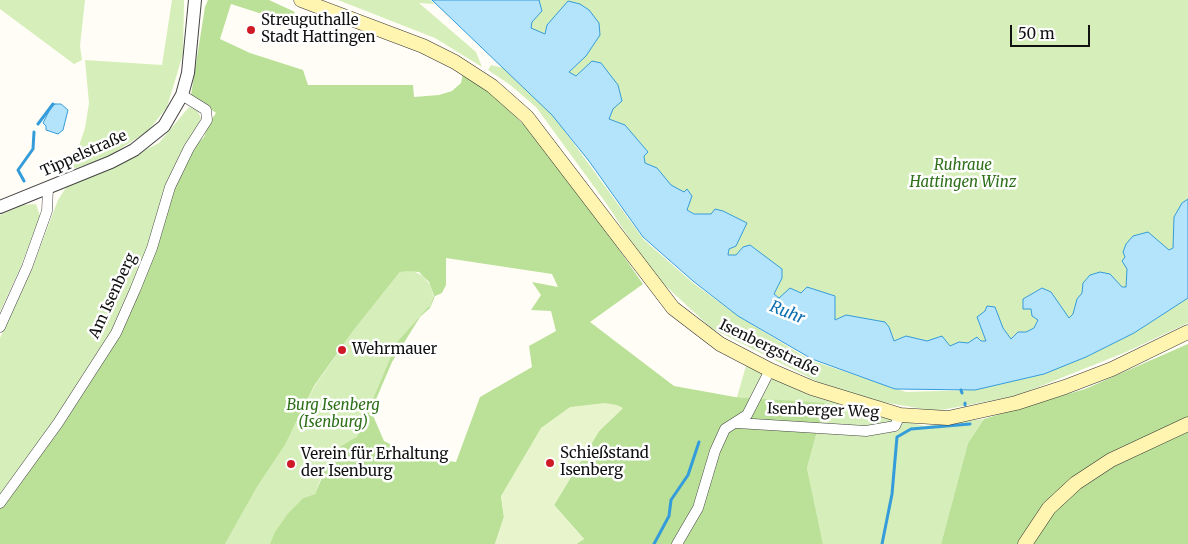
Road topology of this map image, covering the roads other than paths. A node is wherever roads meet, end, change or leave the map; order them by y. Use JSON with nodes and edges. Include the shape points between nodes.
{"nodes":[{"id":1,"x":195,"y":0,"type":"edge"},
{"id":2,"x":301,"y":0,"type":"edge"},
{"id":3,"x":182,"y":95,"type":"junction"},
{"id":4,"x":48,"y":188,"type":"junction"},
{"id":5,"x":0,"y":207,"type":"edge"},
{"id":6,"x":0,"y":327,"type":"edge"},
{"id":7,"x":1188,"y":332,"type":"edge"},
{"id":8,"x":770,"y":370,"type":"junction"},
{"id":9,"x":900,"y":415,"type":"junction"},
{"id":10,"x":737,"y":423,"type":"junction"},
{"id":11,"x":1188,"y":424,"type":"edge"},
{"id":12,"x":0,"y":503,"type":"edge"},
{"id":13,"x":677,"y":544,"type":"edge"},
{"id":14,"x":1026,"y":544,"type":"edge"}],
"edges":[{"from":1,"to":3,"type":"street","name":"Tippelstraße","via":[[188,73]]},
{"from":2,"to":8,"type":"main road","name":"Isenbergstraße","via":[[423,46],[492,86],[527,117],[673,308],[720,344]]},
{"from":3,"to":4,"type":"street","name":"Tippelstraße","via":[[164,126],[134,150]]},
{"from":3,"to":12,"type":"street","name":"Am Isenberg","via":[[206,110],[207,120],[188,148],[170,187],[152,248],[116,333],[58,423]]},
{"from":4,"to":5,"type":"street","name":"Tippelstraße"},
{"from":4,"to":6,"type":"street","via":[[47,211]]},
{"from":7,"to":9,"type":"main road","name":"Isenbergstraße","via":[[1097,375],[1016,403],[948,418]]},
{"from":8,"to":9,"type":"main road","name":"Isenbergstraße","via":[[853,402]]},
{"from":8,"to":10,"type":"street","name":"Isenberger Weg","via":[[747,415]]},
{"from":9,"to":10,"type":"street","name":"Isenberger Weg","via":[[895,426],[872,431]]},
{"from":10,"to":13,"type":"street","name":"Isenberger Weg","via":[[725,429],[714,451],[698,508]]},
{"from":11,"to":14,"type":"main road","via":[[1110,460],[1082,478],[1049,508]]}]}
